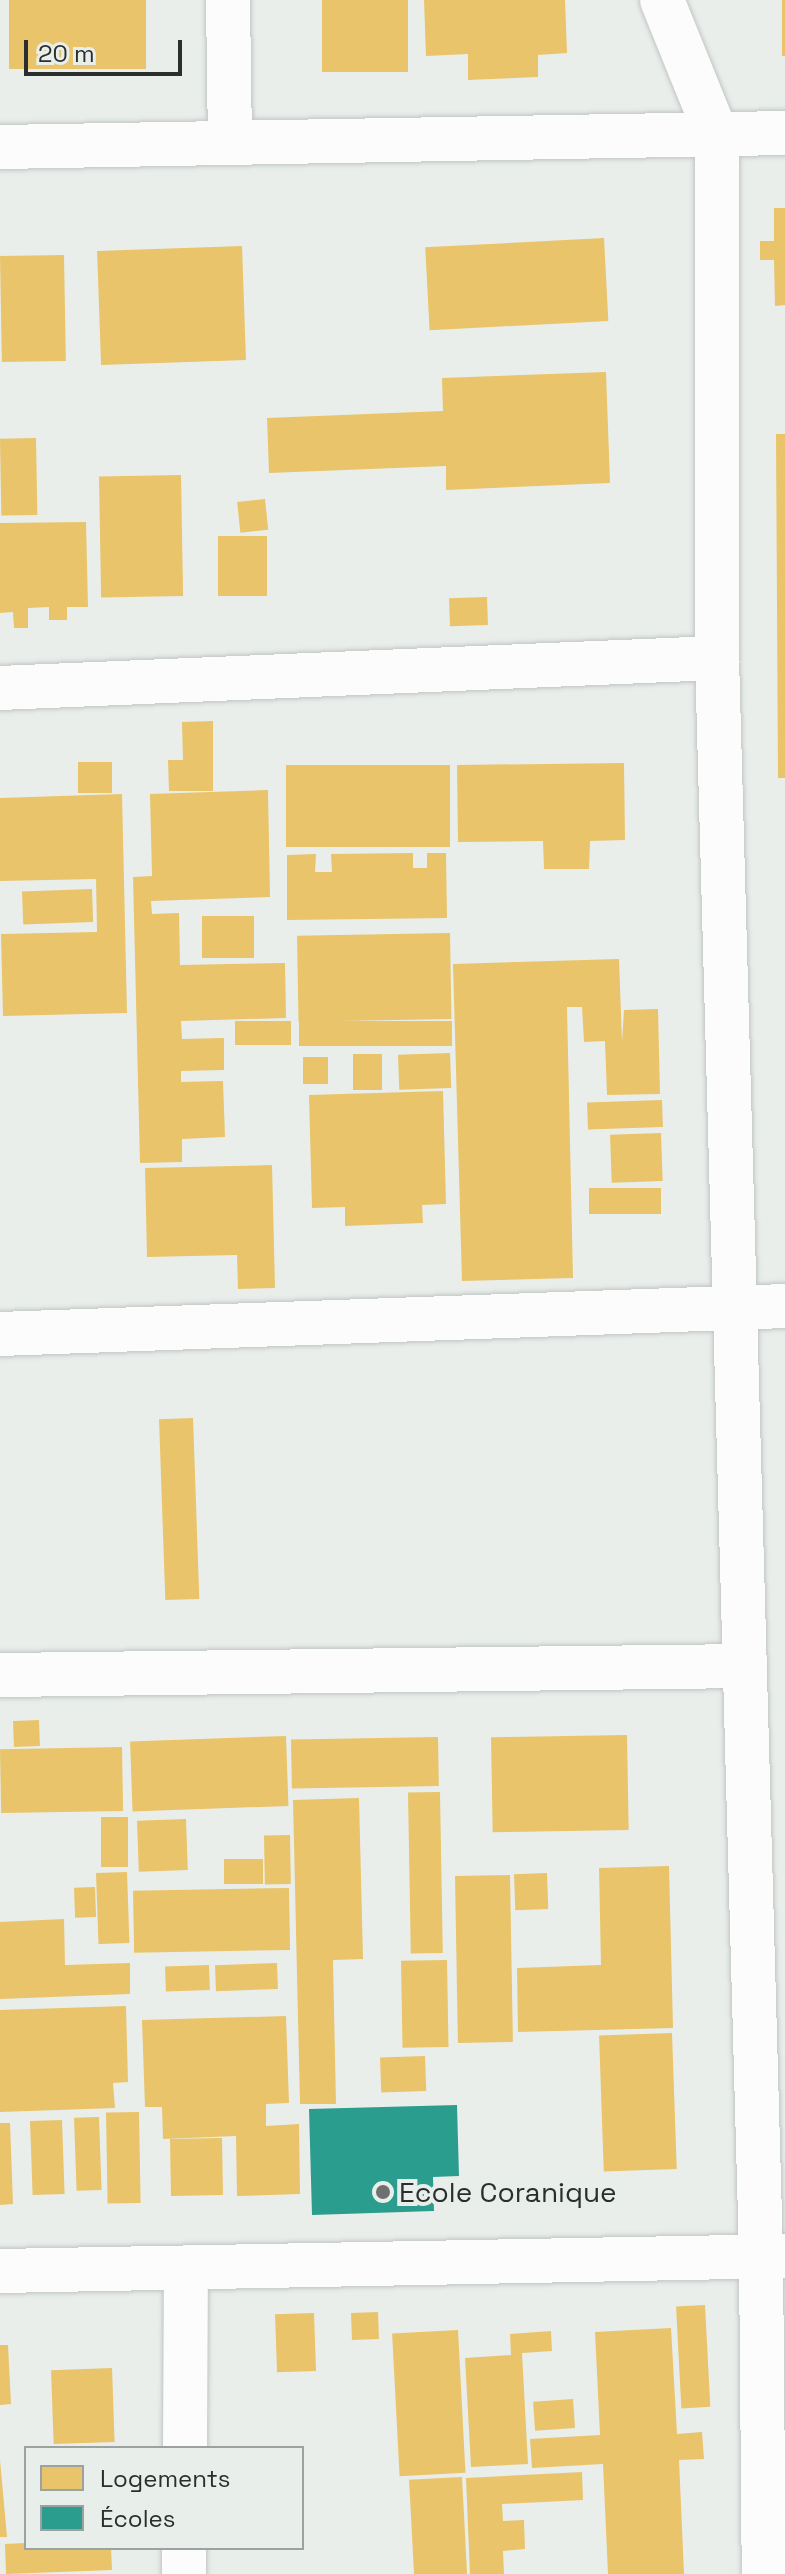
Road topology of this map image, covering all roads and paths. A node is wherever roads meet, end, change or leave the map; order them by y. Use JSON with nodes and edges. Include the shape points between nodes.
{"nodes":[{"id":1,"x":228,"y":0,"type":"edge"},
{"id":2,"x":662,"y":0,"type":"edge"},
{"id":3,"x":785,"y":133,"type":"edge"},
{"id":4,"x":717,"y":136,"type":"junction"},
{"id":5,"x":230,"y":143,"type":"junction"},
{"id":6,"x":0,"y":147,"type":"edge"},
{"id":7,"x":717,"y":658,"type":"junction"},
{"id":8,"x":0,"y":688,"type":"edge"},
{"id":9,"x":785,"y":1306,"type":"edge"},
{"id":10,"x":731,"y":1308,"type":"junction"},
{"id":11,"x":0,"y":1334,"type":"edge"},
{"id":12,"x":742,"y":1666,"type":"junction"},
{"id":13,"x":0,"y":1675,"type":"edge"},
{"id":14,"x":773,"y":2256,"type":"edge"},
{"id":15,"x":0,"y":2271,"type":"edge"},
{"id":16,"x":186,"y":2271,"type":"junction"},
{"id":17,"x":185,"y":2446,"type":"edge"},
{"id":18,"x":184,"y":2550,"type":"edge"},
{"id":19,"x":184,"y":2574,"type":"edge"},
{"id":20,"x":764,"y":2574,"type":"edge"}],
"edges":[{"from":1,"to":5,"type":"street"},
{"from":2,"to":4,"type":"street"},
{"from":3,"to":4,"type":"street"},
{"from":4,"to":5,"type":"street"},
{"from":4,"to":7,"type":"street"},
{"from":5,"to":6,"type":"street"},
{"from":7,"to":8,"type":"street"},
{"from":7,"to":10,"type":"street"},
{"from":9,"to":10,"type":"street"},
{"from":10,"to":11,"type":"street"},
{"from":10,"to":12,"type":"street"},
{"from":12,"to":13,"type":"street"},
{"from":12,"to":14,"type":"street"},
{"from":14,"to":16,"type":"street"},
{"from":14,"to":20,"type":"street"},
{"from":15,"to":16,"type":"street"},
{"from":16,"to":17,"type":"street"},
{"from":18,"to":19,"type":"street"}]}
